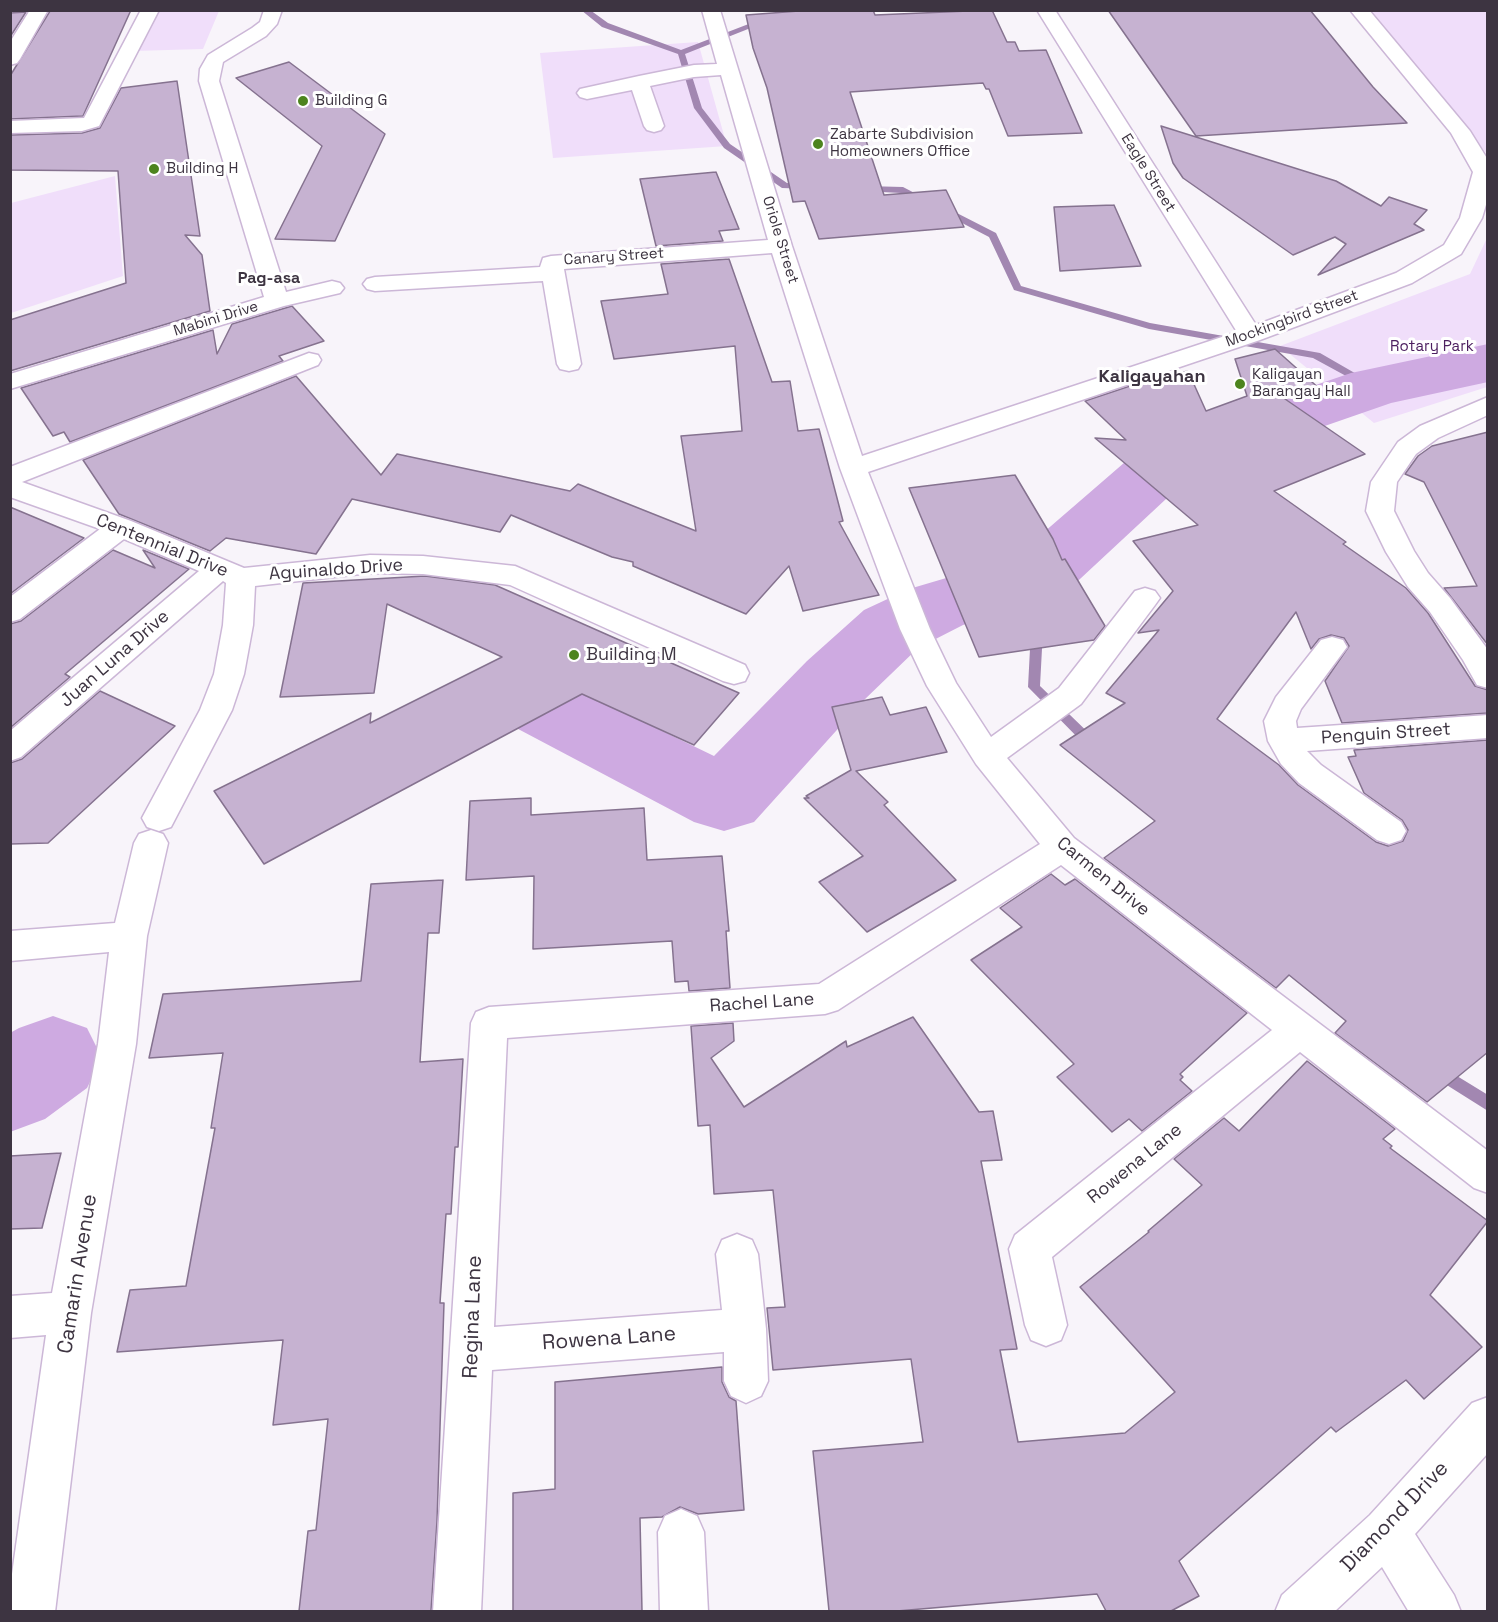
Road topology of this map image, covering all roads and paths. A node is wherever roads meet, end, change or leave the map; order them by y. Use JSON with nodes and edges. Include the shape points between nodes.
{"nodes":[{"id":1,"x":39,"y":10,"type":"edge"},
{"id":2,"x":150,"y":10,"type":"edge"},
{"id":3,"x":273,"y":10,"type":"edge"},
{"id":4,"x":711,"y":10,"type":"edge"},
{"id":5,"x":1046,"y":10,"type":"edge"},
{"id":6,"x":1359,"y":10,"type":"edge"},
{"id":7,"x":10,"y":59,"type":"edge"},
{"id":8,"x":728,"y":69,"type":"junction"},
{"id":9,"x":639,"y":82,"type":"junction"},
{"id":10,"x":587,"y":93,"type":"dead end"},
{"id":11,"x":654,"y":126,"type":"dead end"},
{"id":12,"x":10,"y":127,"type":"edge"},
{"id":13,"x":781,"y":246,"type":"junction"},
{"id":14,"x":553,"y":273,"type":"junction"},
{"id":15,"x":375,"y":284,"type":"dead end"},
{"id":16,"x":333,"y":288,"type":"dead end"},
{"id":17,"x":277,"y":301,"type":"junction"},
{"id":18,"x":1251,"y":335,"type":"junction"},
{"id":19,"x":309,"y":360,"type":"dead end"},
{"id":20,"x":569,"y":364,"type":"dead end"},
{"id":21,"x":10,"y":382,"type":"edge"},
{"id":22,"x":1488,"y":405,"type":"edge"},
{"id":23,"x":853,"y":468,"type":"junction"},
{"id":24,"x":10,"y":477,"type":"edge"},
{"id":25,"x":10,"y":487,"type":"edge"},
{"id":26,"x":120,"y":527,"type":"junction"},
{"id":27,"x":230,"y":573,"type":"junction"},
{"id":28,"x":1145,"y":598,"type":"dead end"},
{"id":29,"x":10,"y":612,"type":"edge"},
{"id":30,"x":1332,"y":647,"type":"dead end"},
{"id":31,"x":734,"y":673,"type":"dead end"},
{"id":32,"x":1488,"y":677,"type":"edge"},
{"id":33,"x":1488,"y":726,"type":"edge"},
{"id":34,"x":1284,"y":741,"type":"junction"},
{"id":35,"x":10,"y":749,"type":"edge"},
{"id":36,"x":987,"y":756,"type":"junction"},
{"id":37,"x":1389,"y":831,"type":"dead end"},
{"id":38,"x":1062,"y":847,"type":"junction"},
{"id":39,"x":10,"y":946,"type":"edge"},
{"id":40,"x":128,"y":952,"type":"junction"},
{"id":41,"x":489,"y":1023,"type":"joint"},
{"id":42,"x":1300,"y":1030,"type":"junction"},
{"id":43,"x":1488,"y":1175,"type":"edge"},
{"id":44,"x":737,"y":1254,"type":"dead end"},
{"id":45,"x":70,"y":1314,"type":"junction"},
{"id":46,"x":10,"y":1317,"type":"edge"},
{"id":47,"x":1046,"y":1325,"type":"dead end"},
{"id":48,"x":745,"y":1329,"type":"junction"},
{"id":49,"x":473,"y":1350,"type":"junction"},
{"id":50,"x":746,"y":1381,"type":"dead end"},
{"id":51,"x":1488,"y":1419,"type":"edge"},
{"id":52,"x":1386,"y":1531,"type":"junction"},
{"id":53,"x":681,"y":1532,"type":"dead end"},
{"id":54,"x":31,"y":1611,"type":"edge"},
{"id":55,"x":457,"y":1611,"type":"edge"},
{"id":56,"x":684,"y":1611,"type":"edge"},
{"id":57,"x":1299,"y":1611,"type":"edge"},
{"id":58,"x":1437,"y":1611,"type":"edge"}],
"edges":[{"from":1,"to":7,"type":"street"},
{"from":2,"to":12,"type":"street","via":[[92,122]]},
{"from":3,"to":17,"type":"street","name":"Mabini Drive","via":[[268,24],[259,32],[215,59],[209,81]]},
{"from":4,"to":8,"type":"street","name":"Oriole Street"},
{"from":5,"to":18,"type":"street","name":"Eagle Street"},
{"from":6,"to":18,"type":"street","name":"Mockingbird Street","via":[[1475,153],[1484,172],[1471,218],[1453,249],[1404,278]]},
{"from":8,"to":9,"type":"street"},
{"from":8,"to":13,"type":"street","name":"Oriole Street"},
{"from":9,"to":10,"type":"street"},
{"from":9,"to":11,"type":"street"},
{"from":13,"to":14,"type":"street","name":"Canary Street","via":[[555,261],[551,264]]},
{"from":13,"to":23,"type":"street","name":"Oriole Street"},
{"from":14,"to":15,"type":"street"},
{"from":14,"to":20,"type":"street","name":"Canary Street"},
{"from":16,"to":17,"type":"street"},
{"from":17,"to":21,"type":"street","name":"Mabini Drive"},
{"from":18,"to":23,"type":"street","name":"Mockingbird Street"},
{"from":19,"to":24,"type":"street"},
{"from":22,"to":32,"type":"street","via":[[1429,432],[1407,448],[1384,482],[1380,511],[1418,580]]},
{"from":23,"to":36,"type":"street","name":"Carmen Drive","via":[[909,614],[942,686]]},
{"from":25,"to":26,"type":"street","name":"Centennial Drive"},
{"from":26,"to":27,"type":"street","name":"Centennial Drive"},
{"from":26,"to":29,"type":"street"},
{"from":27,"to":31,"type":"street","name":"Aguinaldo Drive","via":[[370,564],[423,565],[515,576]]},
{"from":27,"to":35,"type":"street","name":"Juan Luna Drive"},
{"from":27,"to":40,"type":"street","name":"Centennial Drive","via":[[238,625],[229,674],[216,710],[155,830]]},
{"from":28,"to":36,"type":"street","via":[[1070,696]]},
{"from":30,"to":34,"type":"street","via":[[1287,705],[1281,721]]},
{"from":33,"to":34,"type":"street","name":"Penguin Street"},
{"from":34,"to":37,"type":"street","via":[[1310,774]]},
{"from":36,"to":38,"type":"street","name":"Carmen Drive"},
{"from":38,"to":41,"type":"street","name":"Rachel Lane","via":[[825,999]]},
{"from":38,"to":42,"type":"street","name":"Carmen Drive"},
{"from":39,"to":40,"type":"street"},
{"from":40,"to":45,"type":"street","name":"Camarin Avenue","via":[[117,1044]]},
{"from":41,"to":49,"type":"street","name":"Regina Lane"},
{"from":42,"to":43,"type":"street","name":"Carmen Drive"},
{"from":42,"to":47,"type":"street","name":"Rowena Lane","via":[[1030,1249]]},
{"from":44,"to":48,"type":"street"},
{"from":45,"to":46,"type":"street"},
{"from":45,"to":54,"type":"street","name":"Camarin Avenue"},
{"from":48,"to":49,"type":"street","name":"Rowena Lane"},
{"from":48,"to":50,"type":"street"},
{"from":49,"to":55,"type":"street","name":"Regina Lane"},
{"from":51,"to":52,"type":"street","name":"Diamond Drive"},
{"from":52,"to":57,"type":"street","name":"Diamond Drive"},
{"from":52,"to":58,"type":"street"},
{"from":53,"to":56,"type":"street"}]}
